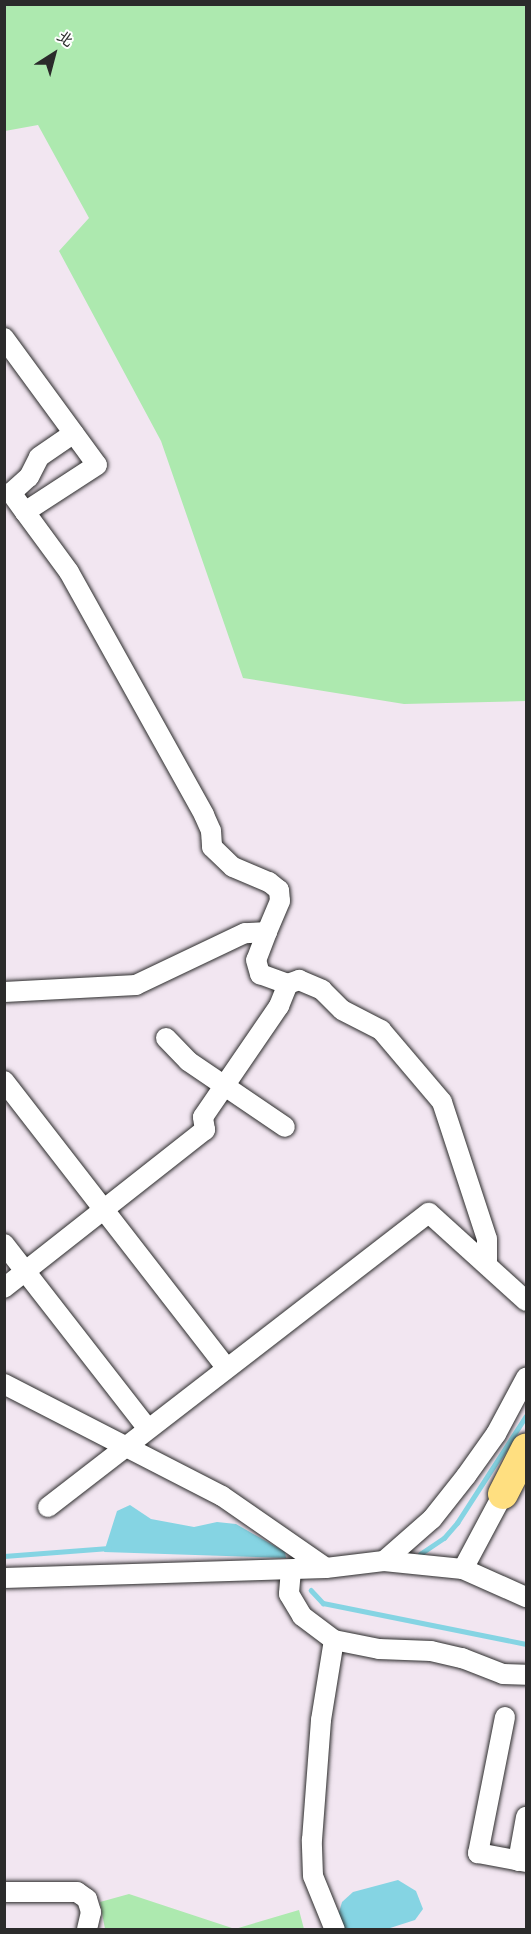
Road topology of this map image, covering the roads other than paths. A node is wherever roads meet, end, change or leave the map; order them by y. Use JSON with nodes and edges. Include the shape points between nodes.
{"nodes":[{"id":1,"x":4,"y":338,"type":"edge"},
{"id":2,"x":74,"y":433,"type":"junction"},
{"id":3,"x":26,"y":512,"type":"junction"},
{"id":4,"x":267,"y":932,"type":"junction"},
{"id":5,"x":288,"y":984,"type":"junction"},
{"id":6,"x":4,"y":992,"type":"edge"},
{"id":7,"x":166,"y":1038,"type":"dead end"},
{"id":8,"x":4,"y":1081,"type":"edge"},
{"id":9,"x":224,"y":1086,"type":"junction"},
{"id":10,"x":285,"y":1127,"type":"dead end"},
{"id":11,"x":104,"y":1209,"type":"junction"},
{"id":12,"x":4,"y":1244,"type":"edge"},
{"id":13,"x":487,"y":1262,"type":"junction"},
{"id":14,"x":25,"y":1272,"type":"junction"},
{"id":15,"x":4,"y":1288,"type":"edge"},
{"id":16,"x":526,"y":1301,"type":"edge"},
{"id":17,"x":227,"y":1368,"type":"junction"},
{"id":18,"x":526,"y":1378,"type":"edge"},
{"id":19,"x":4,"y":1384,"type":"edge"},
{"id":20,"x":148,"y":1429,"type":"junction"},
{"id":21,"x":126,"y":1446,"type":"junction"},
{"id":22,"x":526,"y":1449,"type":"edge"},
{"id":23,"x":503,"y":1494,"type":"joint"},
{"id":24,"x":48,"y":1507,"type":"dead end"},
{"id":25,"x":384,"y":1561,"type":"junction"},
{"id":26,"x":326,"y":1568,"type":"junction"},
{"id":27,"x":463,"y":1569,"type":"junction"},
{"id":28,"x":291,"y":1570,"type":"junction"},
{"id":29,"x":4,"y":1578,"type":"edge"},
{"id":30,"x":526,"y":1597,"type":"edge"},
{"id":31,"x":334,"y":1640,"type":"junction"},
{"id":32,"x":526,"y":1675,"type":"edge"},
{"id":33,"x":505,"y":1717,"type":"dead end"},
{"id":34,"x":526,"y":1817,"type":"edge"},
{"id":35,"x":522,"y":1861,"type":"edge"},
{"id":36,"x":4,"y":1892,"type":"edge"},
{"id":37,"x":87,"y":1929,"type":"edge"},
{"id":38,"x":335,"y":1929,"type":"edge"}],
"edges":[{"from":1,"to":2,"type":"street"},
{"from":2,"to":3,"type":"street","via":[[39,457],[29,477],[11,493]]},
{"from":2,"to":3,"type":"street","via":[[98,465]]},
{"from":3,"to":4,"type":"street","via":[[69,572],[204,815],[212,831],[212,847],[233,867],[279,890],[280,900]]},
{"from":4,"to":5,"type":"street","via":[[256,960],[260,974]]},
{"from":4,"to":6,"type":"street","via":[[245,933],[136,985]]},
{"from":5,"to":9,"type":"street","via":[[279,1006]]},
{"from":5,"to":13,"type":"street","via":[[299,980],[322,990],[342,1010],[381,1030],[441,1102],[487,1239]]},
{"from":7,"to":9,"type":"street","via":[[188,1061]]},
{"from":8,"to":11,"type":"street"},
{"from":9,"to":10,"type":"street"},
{"from":9,"to":11,"type":"street","via":[[203,1117],[205,1130]]},
{"from":11,"to":14,"type":"street"},
{"from":11,"to":17,"type":"street"},
{"from":12,"to":14,"type":"street"},
{"from":13,"to":16,"type":"street"},
{"from":13,"to":17,"type":"street","via":[[429,1213]]},
{"from":14,"to":15,"type":"street"},
{"from":14,"to":20,"type":"street"},
{"from":17,"to":20,"type":"street"},
{"from":18,"to":25,"type":"street","via":[[496,1434],[466,1476],[432,1519]]},
{"from":19,"to":21,"type":"street"},
{"from":20,"to":21,"type":"street"},
{"from":21,"to":24,"type":"street"},
{"from":21,"to":26,"type":"street","via":[[222,1496]]},
{"from":22,"to":23,"type":"highway"},
{"from":23,"to":27,"type":"street"},
{"from":25,"to":26,"type":"street"},
{"from":25,"to":27,"type":"street"},
{"from":26,"to":28,"type":"street"},
{"from":27,"to":30,"type":"street"},
{"from":28,"to":29,"type":"street"},
{"from":28,"to":31,"type":"street","via":[[289,1594],[302,1616]]},
{"from":31,"to":32,"type":"street","via":[[379,1649],[431,1651],[503,1674]]},
{"from":31,"to":38,"type":"street","via":[[321,1720],[312,1840],[313,1876]]},
{"from":33,"to":35,"type":"street","via":[[478,1853]]},
{"from":34,"to":35,"type":"street"},
{"from":36,"to":37,"type":"street","via":[[77,1892],[87,1899],[91,1912]]}]}
